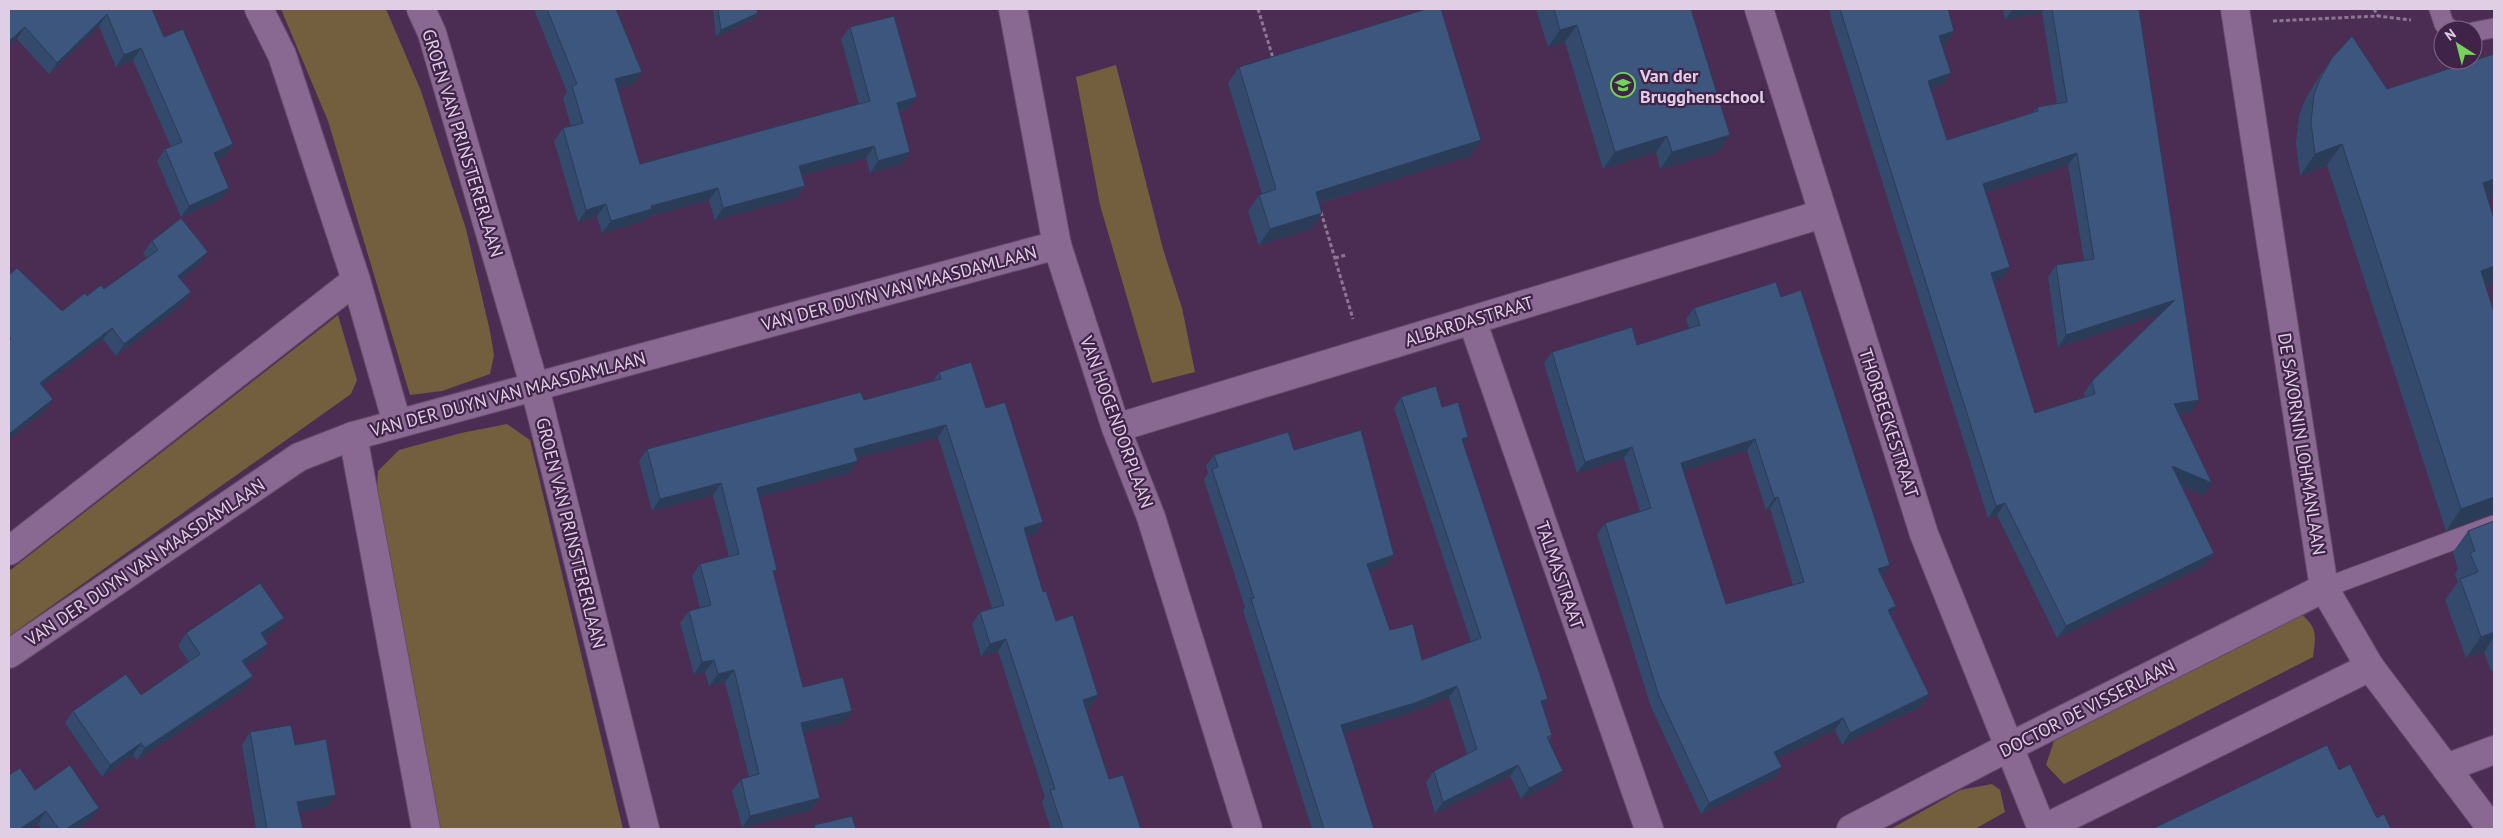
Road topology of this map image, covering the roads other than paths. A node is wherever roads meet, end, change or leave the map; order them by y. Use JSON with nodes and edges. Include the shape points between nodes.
{"nodes":[{"id":1,"x":259,"y":9,"type":"edge"},
{"id":2,"x":421,"y":9,"type":"edge"},
{"id":3,"x":1013,"y":9,"type":"edge"},
{"id":4,"x":1759,"y":9,"type":"edge"},
{"id":5,"x":2236,"y":16,"type":"edge"},
{"id":6,"x":1822,"y":214,"type":"junction"},
{"id":7,"x":1057,"y":245,"type":"junction"},
{"id":8,"x":356,"y":280,"type":"junction"},
{"id":9,"x":1472,"y":320,"type":"junction"},
{"id":10,"x":535,"y":388,"type":"junction"},
{"id":11,"x":397,"y":423,"type":"junction"},
{"id":12,"x":1116,"y":428,"type":"junction"},
{"id":13,"x":354,"y":436,"type":"junction"},
{"id":14,"x":2494,"y":525,"type":"edge"},
{"id":15,"x":9,"y":551,"type":"edge"},
{"id":16,"x":2324,"y":588,"type":"junction"},
{"id":17,"x":9,"y":654,"type":"edge"},
{"id":18,"x":2370,"y":667,"type":"junction"},
{"id":19,"x":2009,"y":747,"type":"junction"},
{"id":20,"x":2494,"y":750,"type":"edge"},
{"id":21,"x":2446,"y":768,"type":"junction"},
{"id":22,"x":426,"y":829,"type":"edge"},
{"id":23,"x":645,"y":829,"type":"edge"},
{"id":24,"x":1248,"y":829,"type":"edge"},
{"id":25,"x":1649,"y":829,"type":"edge"},
{"id":26,"x":1851,"y":829,"type":"edge"},
{"id":27,"x":2043,"y":829,"type":"edge"},
{"id":28,"x":2492,"y":829,"type":"edge"}],
"edges":[{"from":1,"to":8,"type":"street","via":[[282,55]]},
{"from":2,"to":10,"type":"street","name":"GROEN VAN PRINSTERERLAAN","via":[[435,42]]},
{"from":3,"to":7,"type":"street","name":"VAN HOGENDORPLAAN"},
{"from":4,"to":6,"type":"street","name":"THORBECKESTRAAT"},
{"from":5,"to":16,"type":"street","name":"DE SAVORNIN LOHMANLAAN"},
{"from":6,"to":9,"type":"street","name":"ALBARDASTRAAT"},
{"from":6,"to":19,"type":"street","name":"THORBECKESTRAAT","via":[[1924,534]]},
{"from":7,"to":10,"type":"street","name":"VAN DER DUYN VAN MAASDAMLAAN"},
{"from":7,"to":12,"type":"street","name":"VAN HOGENDORPLAAN"},
{"from":8,"to":11,"type":"street"},
{"from":8,"to":15,"type":"street"},
{"from":9,"to":12,"type":"street","name":"ALBARDASTRAAT"},
{"from":9,"to":25,"type":"street","name":"TALMASTRAAT"},
{"from":10,"to":11,"type":"street","name":"VAN DER DUYN VAN MAASDAMLAAN"},
{"from":10,"to":23,"type":"street","name":"GROEN VAN PRINSTERERLAAN"},
{"from":11,"to":13,"type":"street","name":"VAN DER DUYN VAN MAASDAMLAAN"},
{"from":12,"to":24,"type":"street","name":"VAN HOGENDORPLAAN","via":[[1151,517]]},
{"from":13,"to":17,"type":"street","name":"VAN DER DUYN VAN MAASDAMLAAN","via":[[299,458]]},
{"from":13,"to":22,"type":"street"},
{"from":14,"to":16,"type":"lane"},
{"from":16,"to":18,"type":"street","name":"DE SAVORNIN LOHMANLAAN"},
{"from":16,"to":19,"type":"street","name":"DOCTOR DE VISSERLAAN"},
{"from":18,"to":21,"type":"street","name":"DE SAVORNIN LOHMANLAAN"},
{"from":18,"to":27,"type":"street"},
{"from":19,"to":26,"type":"street","name":"DOCTOR DE VISSERLAAN"},
{"from":19,"to":27,"type":"street","name":"THORBECKESTRAAT"},
{"from":20,"to":21,"type":"street"},
{"from":21,"to":28,"type":"street","name":"DE SAVORNIN LOHMANLAAN"}]}
